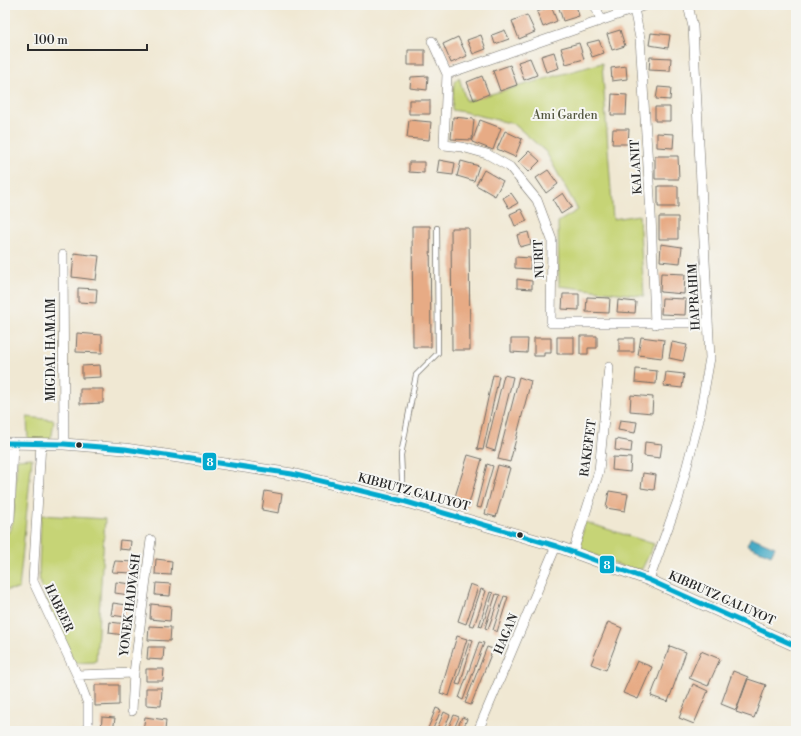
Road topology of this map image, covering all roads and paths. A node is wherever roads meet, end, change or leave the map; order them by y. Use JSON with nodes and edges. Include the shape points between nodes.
{"nodes":[{"id":1,"x":595,"y":5,"type":"edge"},
{"id":2,"x":646,"y":5,"type":"edge"},
{"id":3,"x":688,"y":5,"type":"edge"},
{"id":4,"x":634,"y":9,"type":"junction"},
{"id":5,"x":601,"y":20,"type":"junction"},
{"id":6,"x":432,"y":41,"type":"dead end"},
{"id":7,"x":447,"y":74,"type":"junction"},
{"id":8,"x":437,"y":228,"type":"dead end"},
{"id":9,"x":63,"y":255,"type":"dead end"},
{"id":10,"x":708,"y":323,"type":"junction"},
{"id":11,"x":655,"y":324,"type":"junction"},
{"id":12,"x":609,"y":367,"type":"dead end"},
{"id":13,"x":8,"y":443,"type":"edge"},
{"id":14,"x":41,"y":444,"type":"junction"},
{"id":15,"x":64,"y":444,"type":"junction"},
{"id":16,"x":403,"y":501,"type":"junction"},
{"id":17,"x":5,"y":527,"type":"edge"},
{"id":18,"x":151,"y":540,"type":"dead end"},
{"id":19,"x":556,"y":546,"type":"junction"},
{"id":20,"x":573,"y":552,"type":"junction"},
{"id":21,"x":649,"y":580,"type":"junction"},
{"id":22,"x":796,"y":646,"type":"edge"},
{"id":23,"x":134,"y":673,"type":"junction"},
{"id":24,"x":78,"y":675,"type":"junction"},
{"id":25,"x":132,"y":711,"type":"dead end"},
{"id":26,"x":88,"y":731,"type":"edge"},
{"id":27,"x":478,"y":731,"type":"edge"}],
"edges":[{"from":1,"to":5,"type":"street"},
{"from":2,"to":4,"type":"street"},
{"from":3,"to":10,"type":"street","name":"HAPRAHIM","via":[[693,27]]},
{"from":4,"to":5,"type":"street"},
{"from":4,"to":11,"type":"street","name":"KALANIT","via":[[640,38]]},
{"from":5,"to":7,"type":"street"},
{"from":6,"to":7,"type":"street","name":"NURIT"},
{"from":7,"to":11,"type":"street","name":"NURIT","via":[[444,145],[487,154],[510,167],[538,200],[552,240],[551,323]]},
{"from":8,"to":16,"type":"lane","via":[[438,352],[416,375],[401,455]]},
{"from":9,"to":15,"type":"street","name":"MIGDAL HAMAIM"},
{"from":10,"to":11,"type":"street","name":"NURIT"},
{"from":10,"to":21,"type":"street","name":"HAPRAHIM","via":[[710,358],[699,420],[678,500]]},
{"from":12,"to":20,"type":"street","name":"RAKEFET","via":[[599,472]]},
{"from":13,"to":14,"type":"street","name":"KIBBUTZ GALUYOT"},
{"from":13,"to":17,"type":"street","via":[[9,519]]},
{"from":14,"to":15,"type":"street","name":"KIBBUTZ GALUYOT"},
{"from":14,"to":24,"type":"street","name":"HABEER","via":[[33,581]]},
{"from":15,"to":16,"type":"street","name":"KIBBUTZ GALUYOT","via":[[124,449],[292,474]]},
{"from":16,"to":19,"type":"street","name":"KIBBUTZ GALUYOT"},
{"from":18,"to":23,"type":"street","name":"YONEK HADVASH"},
{"from":19,"to":20,"type":"street","name":"KIBBUTZ GALUYOT"},
{"from":19,"to":27,"type":"street","name":"HAGAN"},
{"from":20,"to":21,"type":"street","name":"KIBBUTZ GALUYOT"},
{"from":21,"to":22,"type":"street","name":"KIBBUTZ GALUYOT"},
{"from":23,"to":24,"type":"street","name":"YONEK HADVASH"},
{"from":23,"to":25,"type":"street","name":"YONEK HADVASH"},
{"from":24,"to":26,"type":"street","name":"HABEER","via":[[88,704]]}]}
